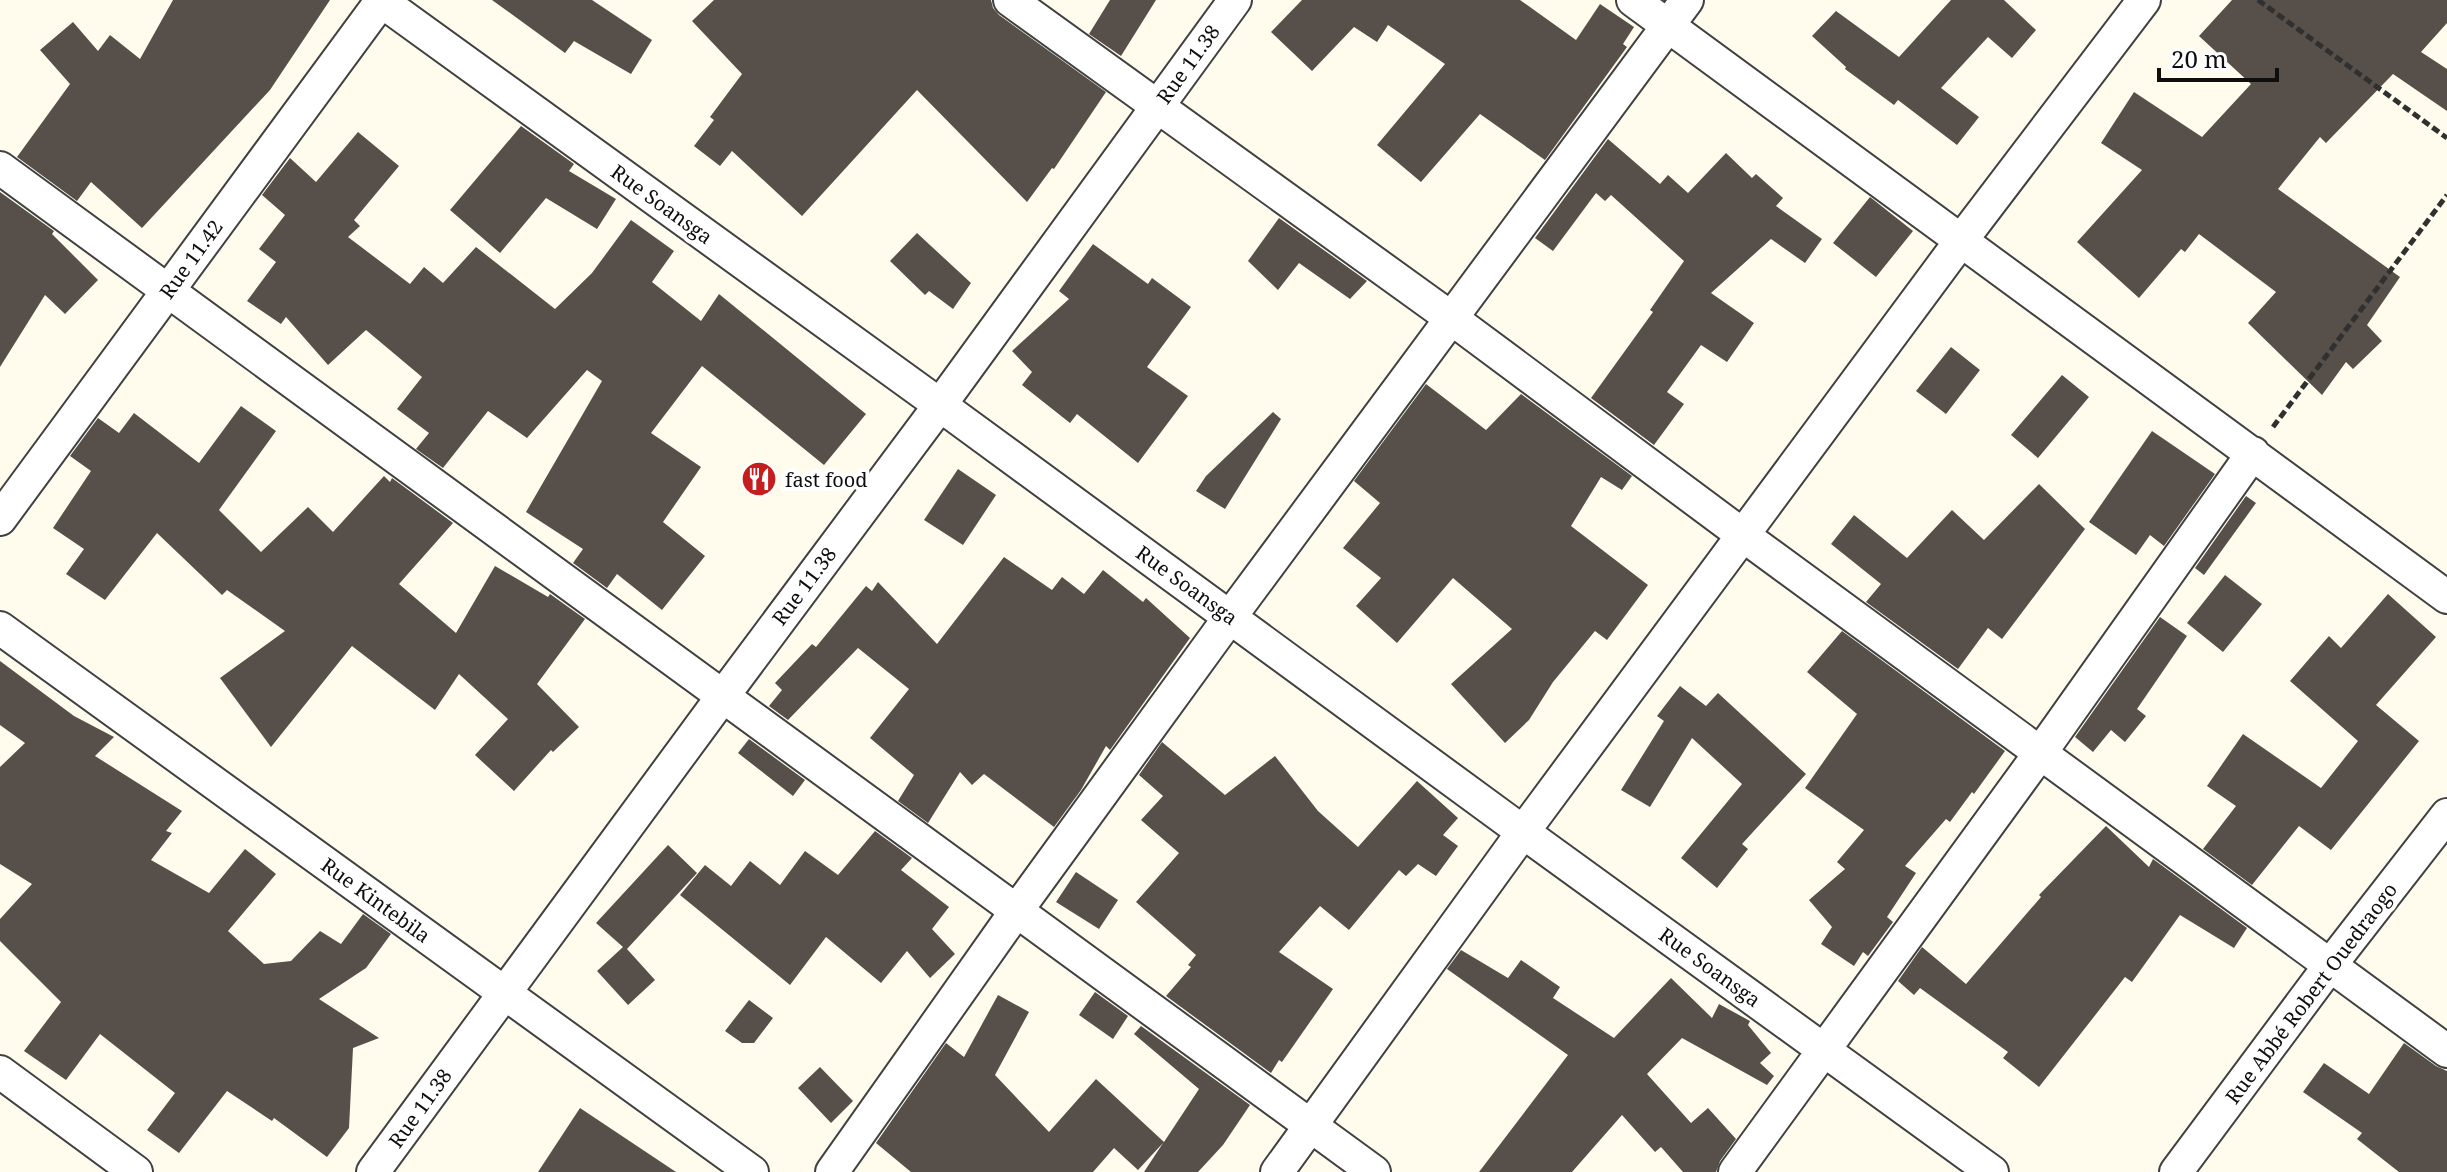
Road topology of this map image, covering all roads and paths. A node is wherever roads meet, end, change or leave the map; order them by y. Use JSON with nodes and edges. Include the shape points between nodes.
{"nodes":[{"id":1,"x":381,"y":0,"type":"edge"},
{"id":2,"x":1010,"y":0,"type":"edge"},
{"id":3,"x":1235,"y":0,"type":"edge"},
{"id":4,"x":1633,"y":0,"type":"edge"},
{"id":5,"x":2144,"y":0,"type":"edge"},
{"id":6,"x":2258,"y":0,"type":"edge"},
{"id":7,"x":1677,"y":13,"type":"edge"},
{"id":8,"x":1157,"y":106,"type":"junction"},
{"id":9,"x":2447,"y":138,"type":"edge"},
{"id":10,"x":0,"y":168,"type":"edge"},
{"id":11,"x":2447,"y":195,"type":"edge"},
{"id":12,"x":1960,"y":242,"type":"junction"},
{"id":13,"x":169,"y":289,"type":"junction"},
{"id":14,"x":1451,"y":318,"type":"junction"},
{"id":15,"x":940,"y":405,"type":"junction"},
{"id":16,"x":2253,"y":453,"type":"junction"},
{"id":17,"x":0,"y":519,"type":"edge"},
{"id":18,"x":1744,"y":536,"type":"junction"},
{"id":19,"x":2447,"y":597,"type":"edge"},
{"id":20,"x":1230,"y":617,"type":"junction"},
{"id":21,"x":0,"y":628,"type":"edge"},
{"id":22,"x":723,"y":696,"type":"junction"},
{"id":23,"x":2041,"y":752,"type":"junction"},
{"id":24,"x":2447,"y":815,"type":"edge"},
{"id":25,"x":1523,"y":832,"type":"junction"},
{"id":26,"x":1017,"y":910,"type":"junction"},
{"id":27,"x":2331,"y":964,"type":"junction"},
{"id":28,"x":504,"y":992,"type":"junction"},
{"id":29,"x":1825,"y":1049,"type":"junction"},
{"id":30,"x":2447,"y":1051,"type":"edge"},
{"id":31,"x":0,"y":1072,"type":"edge"},
{"id":32,"x":1311,"y":1127,"type":"junction"},
{"id":33,"x":136,"y":1172,"type":"edge"},
{"id":34,"x":373,"y":1172,"type":"edge"},
{"id":35,"x":752,"y":1172,"type":"edge"},
{"id":36,"x":832,"y":1172,"type":"edge"},
{"id":37,"x":1277,"y":1172,"type":"edge"},
{"id":38,"x":1374,"y":1172,"type":"edge"},
{"id":39,"x":1735,"y":1172,"type":"edge"},
{"id":40,"x":1992,"y":1172,"type":"edge"},
{"id":41,"x":2176,"y":1172,"type":"edge"}],
"edges":[{"from":1,"to":13,"type":"street","name":"Rue 11.42"},
{"from":1,"to":15,"type":"street","name":"Rue Soansga"},
{"from":2,"to":8,"type":"street"},
{"from":3,"to":8,"type":"street","name":"Rue 11.38"},
{"from":4,"to":7,"type":"street"},
{"from":5,"to":12,"type":"street"},
{"from":6,"to":9,"type":"path"},
{"from":7,"to":12,"type":"street"},
{"from":7,"to":14,"type":"street"},
{"from":8,"to":14,"type":"street"},
{"from":8,"to":15,"type":"street","name":"Rue 11.38"},
{"from":10,"to":13,"type":"street"},
{"from":11,"to":16,"type":"path"},
{"from":12,"to":16,"type":"street"},
{"from":12,"to":18,"type":"street"},
{"from":13,"to":17,"type":"street","name":"Rue 11.42"},
{"from":13,"to":22,"type":"street"},
{"from":14,"to":18,"type":"street"},
{"from":14,"to":20,"type":"street"},
{"from":15,"to":20,"type":"street","name":"Rue Soansga"},
{"from":15,"to":22,"type":"street","name":"Rue 11.38"},
{"from":16,"to":19,"type":"street"},
{"from":16,"to":23,"type":"street"},
{"from":18,"to":23,"type":"street"},
{"from":18,"to":25,"type":"street"},
{"from":20,"to":25,"type":"street","name":"Rue Soansga"},
{"from":20,"to":26,"type":"street"},
{"from":21,"to":28,"type":"street","name":"Rue Kintebila"},
{"from":22,"to":26,"type":"street"},
{"from":22,"to":28,"type":"street","name":"Rue 11.38"},
{"from":23,"to":27,"type":"street"},
{"from":23,"to":29,"type":"street"},
{"from":24,"to":27,"type":"street","name":"Rue Abbé Robert Ouedraogo"},
{"from":25,"to":29,"type":"street","name":"Rue Soansga"},
{"from":25,"to":32,"type":"street"},
{"from":26,"to":32,"type":"street"},
{"from":26,"to":36,"type":"street"},
{"from":27,"to":30,"type":"street"},
{"from":27,"to":41,"type":"street","name":"Rue Abbé Robert Ouedraogo"},
{"from":28,"to":34,"type":"street","name":"Rue 11.38"},
{"from":28,"to":35,"type":"street","name":"Rue Kintebila"},
{"from":29,"to":39,"type":"street"},
{"from":29,"to":40,"type":"street","name":"Rue Soansga"},
{"from":31,"to":33,"type":"street"},
{"from":32,"to":37,"type":"street"},
{"from":32,"to":38,"type":"street"}]}
